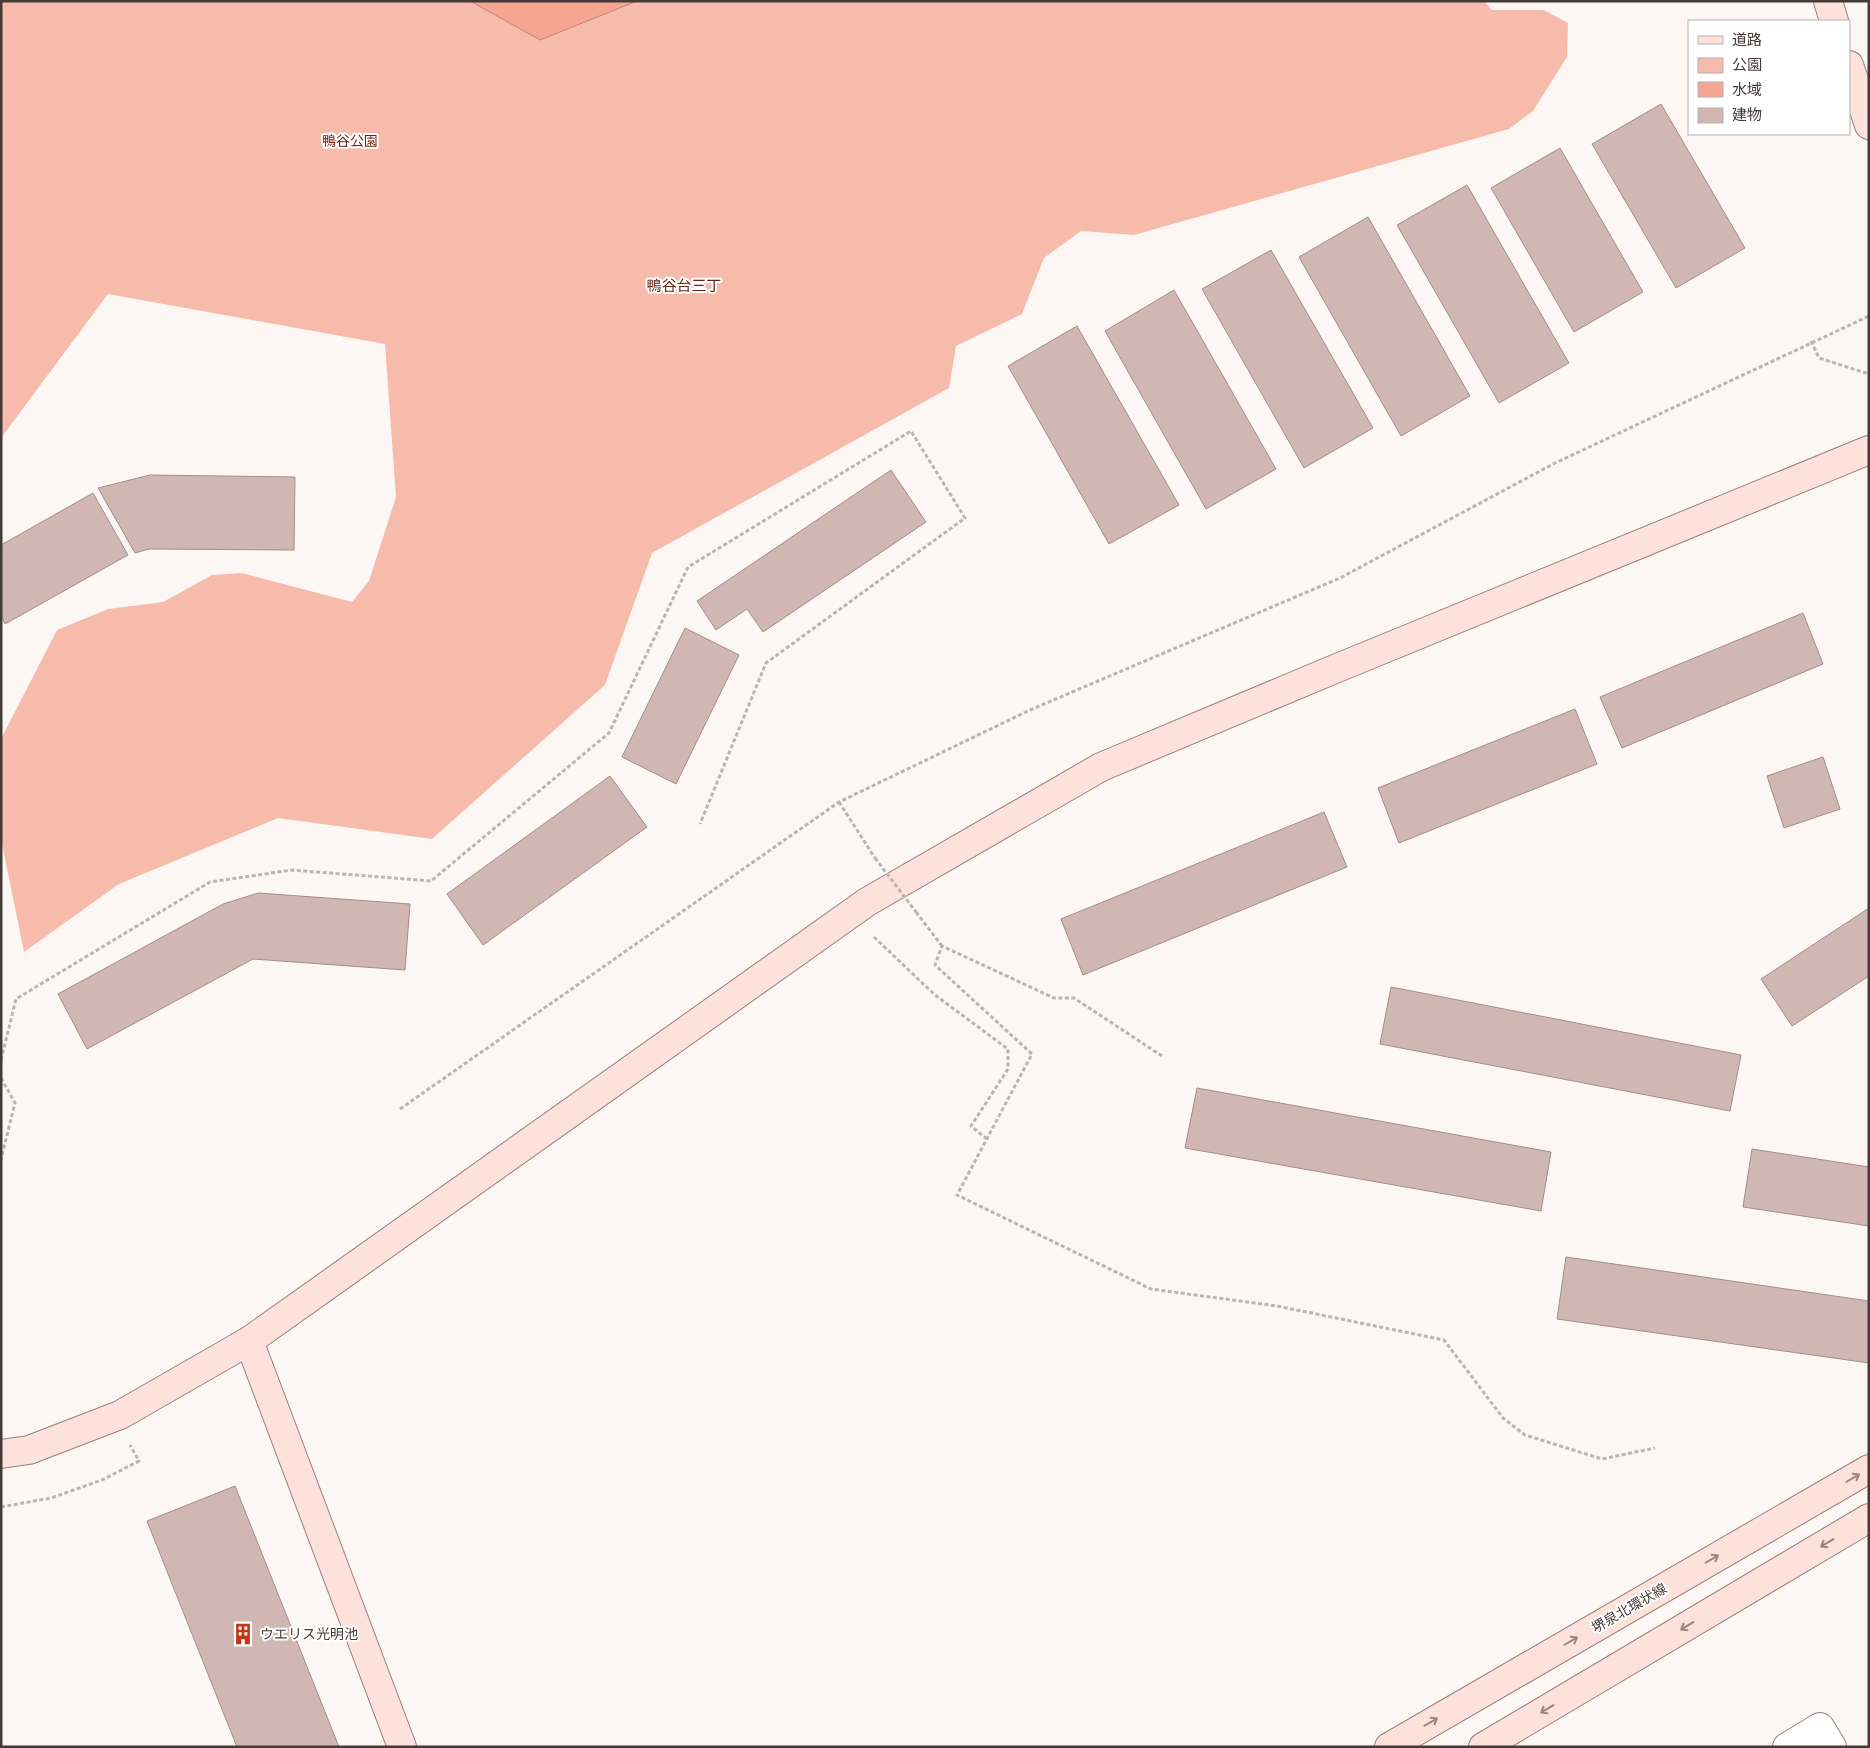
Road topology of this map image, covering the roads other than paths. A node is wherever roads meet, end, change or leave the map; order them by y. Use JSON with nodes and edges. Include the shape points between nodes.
{"nodes":[{"id":1,"x":1828,"y":1,"type":"edge"},
{"id":2,"x":1834,"y":20,"type":"edge"},
{"id":3,"x":1850,"y":68,"type":"edge"},
{"id":4,"x":1869,"y":125,"type":"edge"},
{"id":5,"x":1869,"y":450,"type":"edge"},
{"id":6,"x":249,"y":1341,"type":"junction"},
{"id":7,"x":1,"y":1454,"type":"edge"},
{"id":8,"x":1869,"y":1469,"type":"edge"},
{"id":9,"x":1869,"y":1518,"type":"edge"},
{"id":10,"x":1489,"y":1745,"type":"edge"},
{"id":11,"x":402,"y":1747,"type":"edge"},
{"id":12,"x":1389,"y":1747,"type":"edge"},
{"id":13,"x":1787,"y":1747,"type":"edge"},
{"id":14,"x":1832,"y":1747,"type":"edge"}],
"edges":[{"from":1,"to":2,"type":"street"},
{"from":3,"to":4,"type":"street"},
{"from":5,"to":6,"type":"street","via":[[1102,767],[867,902]]},
{"from":6,"to":7,"type":"street","via":[[120,1415],[29,1450]]},
{"from":6,"to":11,"type":"street"},
{"from":12,"to":8,"type":"street","name":"堺泉北環状線","one_way":true},
{"from":9,"to":10,"type":"street","one_way":true},
{"from":13,"to":14,"type":"street","via":[[1820,1727]]}]}
